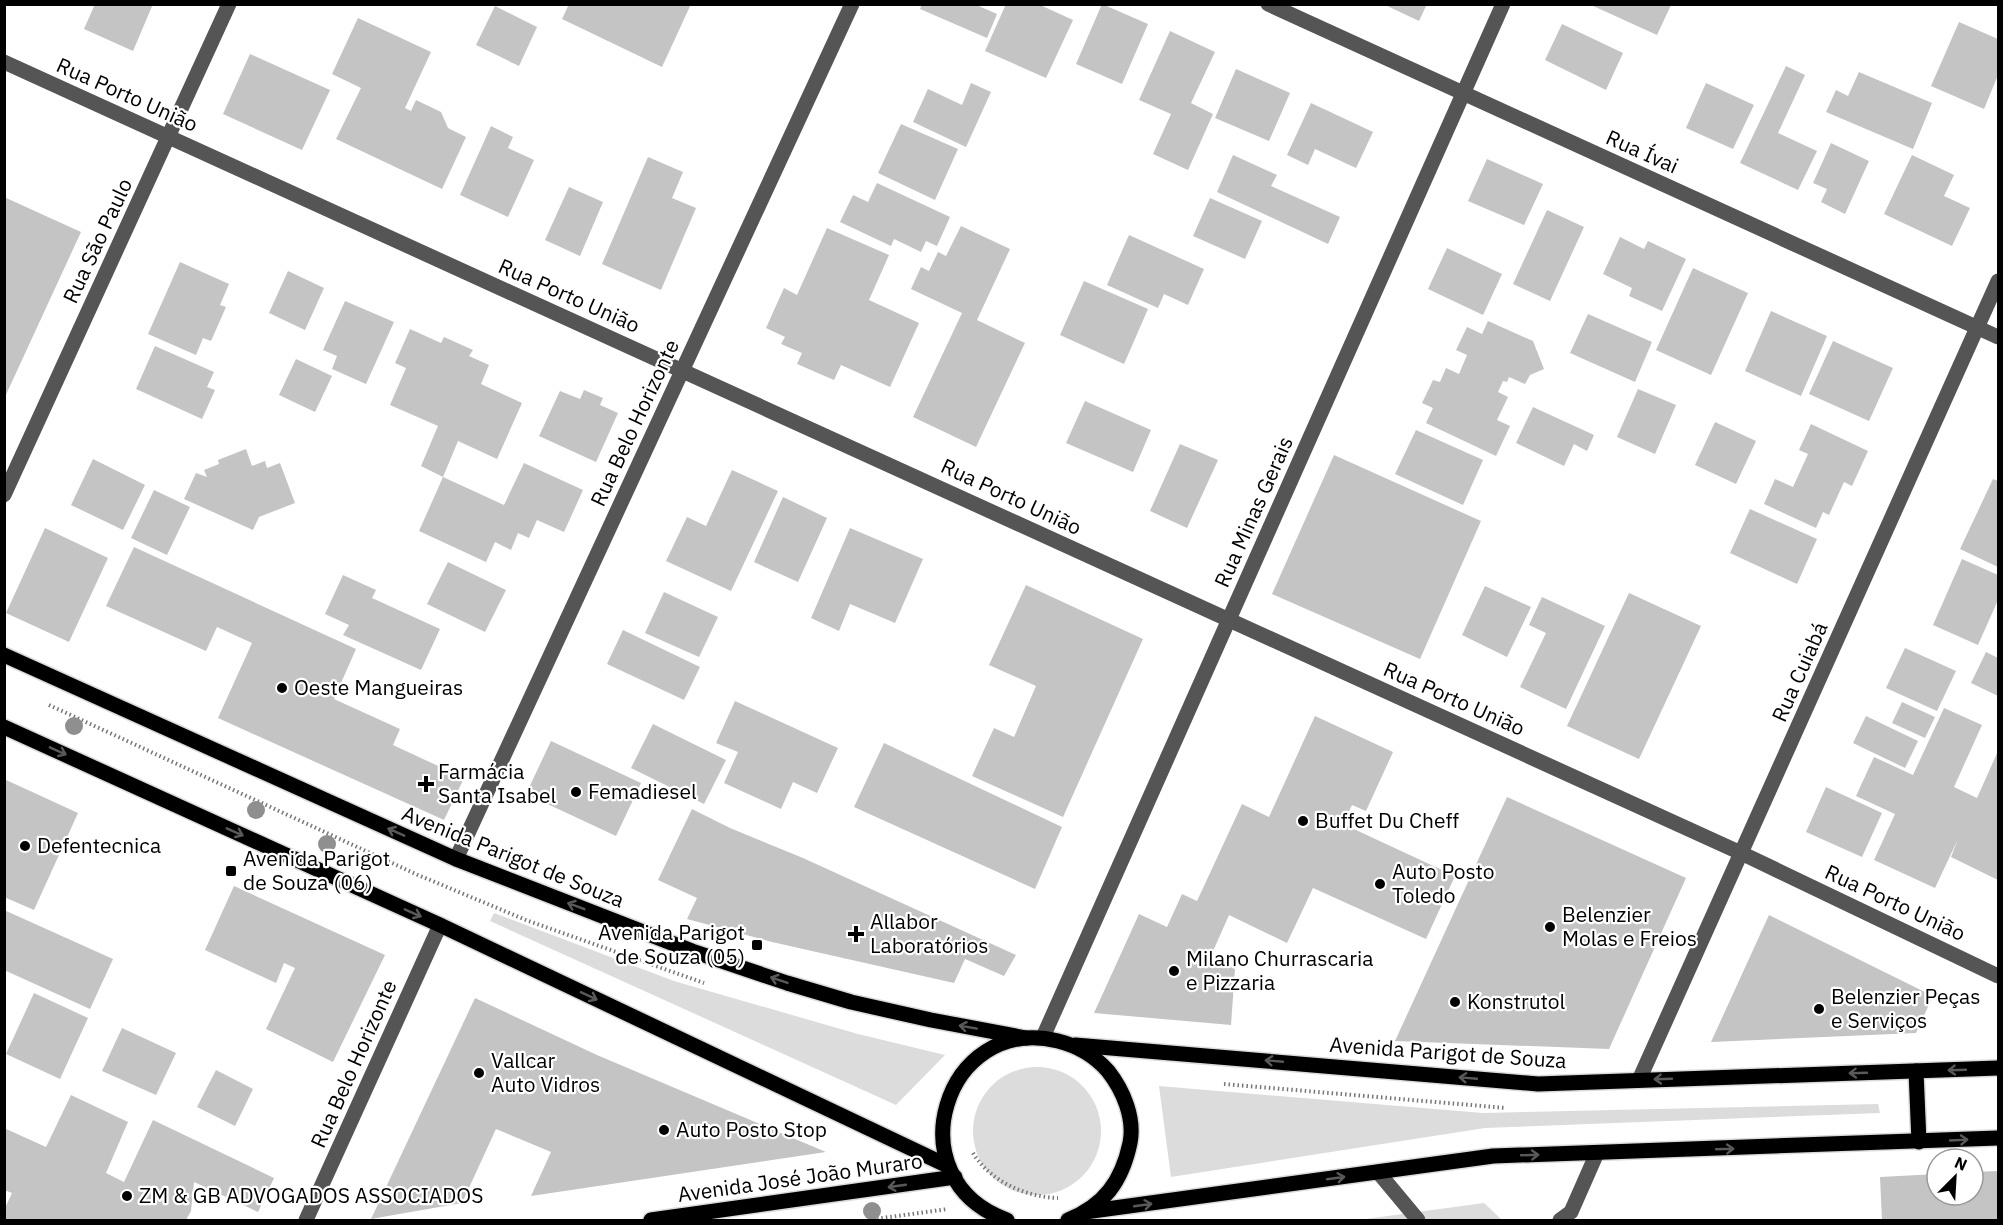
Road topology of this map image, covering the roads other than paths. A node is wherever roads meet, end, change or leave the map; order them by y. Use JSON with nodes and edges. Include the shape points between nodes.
{"nodes":[{"id":1,"x":229,"y":4,"type":"edge"},
{"id":2,"x":852,"y":4,"type":"edge"},
{"id":3,"x":1268,"y":4,"type":"edge"},
{"id":4,"x":1503,"y":4,"type":"edge"},
{"id":5,"x":4,"y":62,"type":"edge"},
{"id":6,"x":1464,"y":93,"type":"junction"},
{"id":7,"x":168,"y":137,"type":"junction"},
{"id":8,"x":1998,"y":281,"type":"edge"},
{"id":9,"x":1978,"y":327,"type":"junction"},
{"id":10,"x":1998,"y":337,"type":"edge"},
{"id":11,"x":682,"y":370,"type":"junction"},
{"id":12,"x":4,"y":495,"type":"edge"},
{"id":13,"x":1230,"y":620,"type":"junction"},
{"id":14,"x":4,"y":656,"type":"edge"},
{"id":15,"x":4,"y":727,"type":"edge"},
{"id":16,"x":1741,"y":853,"type":"junction"},
{"id":17,"x":456,"y":860,"type":"junction"},
{"id":18,"x":440,"y":925,"type":"junction"},
{"id":19,"x":1998,"y":975,"type":"edge"},
{"id":20,"x":1043,"y":1037,"type":"junction"},
{"id":21,"x":1026,"y":1038,"type":"junction"},
{"id":22,"x":1075,"y":1045,"type":"junction"},
{"id":23,"x":1998,"y":1068,"type":"edge"},
{"id":24,"x":1917,"y":1071,"type":"junction"},
{"id":25,"x":1639,"y":1080,"type":"junction"},
{"id":26,"x":1998,"y":1138,"type":"edge"},
{"id":27,"x":1919,"y":1142,"type":"junction"},
{"id":28,"x":1597,"y":1153,"type":"junction"},
{"id":29,"x":952,"y":1172,"type":"junction"},
{"id":30,"x":1378,"y":1172,"type":"junction"},
{"id":31,"x":1085,"y":1212,"type":"junction"},
{"id":32,"x":1068,"y":1220,"type":"edge"},
{"id":33,"x":306,"y":1221,"type":"edge"},
{"id":34,"x":651,"y":1221,"type":"edge"},
{"id":35,"x":1007,"y":1221,"type":"edge"},
{"id":36,"x":1418,"y":1221,"type":"edge"},
{"id":37,"x":1560,"y":1221,"type":"edge"}],
"edges":[{"from":1,"to":7,"type":"street","name":"Rua São Paulo"},
{"from":2,"to":11,"type":"street","name":"Rua Belo Horizonte"},
{"from":3,"to":6,"type":"street","name":"Rua Ívai"},
{"from":4,"to":6,"type":"street","name":"Rua Minas Gerais"},
{"from":5,"to":7,"type":"street","name":"Rua Porto União"},
{"from":6,"to":9,"type":"street","name":"Rua Ívai"},
{"from":6,"to":13,"type":"street","name":"Rua Minas Gerais"},
{"from":7,"to":11,"type":"street","name":"Rua Porto União"},
{"from":7,"to":12,"type":"street","name":"Rua São Paulo"},
{"from":8,"to":9,"type":"street","name":"Rua Cuiabá"},
{"from":9,"to":10,"type":"street","name":"Rua Ívai"},
{"from":9,"to":16,"type":"street","name":"Rua Cuiabá"},
{"from":11,"to":13,"type":"street","name":"Rua Porto União"},
{"from":11,"to":17,"type":"street","name":"Rua Belo Horizonte"},
{"from":13,"to":16,"type":"street","name":"Rua Porto União"},
{"from":13,"to":20,"type":"street","name":"Rua Minas Gerais"},
{"from":17,"to":14,"type":"main road","name":"Avenida Parigot de Souza","one_way":true},
{"from":15,"to":18,"type":"main road","one_way":true},
{"from":16,"to":19,"type":"street","name":"Rua Porto União"},
{"from":16,"to":25,"type":"street","name":"Rua Cuiabá"},
{"from":21,"to":17,"type":"main road","name":"Avenida Parigot de Souza","one_way":true,"via":[[851,1002],[787,983],[692,951]]},
{"from":18,"to":29,"type":"main road","one_way":true},
{"from":18,"to":33,"type":"street","name":"Rua Belo Horizonte"},
{"from":20,"to":21,"type":"main road"},
{"from":20,"to":22,"type":"main road"},
{"from":21,"to":29,"type":"main road","via":[[998,1045],[974,1060],[956,1081],[945,1107],[942,1135]]},
{"from":25,"to":22,"type":"main road","name":"Avenida Parigot de Souza","one_way":true,"via":[[1538,1084]]},
{"from":22,"to":31,"type":"main road","via":[[1099,1061],[1118,1083],[1129,1110],[1131,1139],[1124,1168],[1110,1192]]},
{"from":23,"to":24,"type":"main road","name":"Avenida Parigot de Souza","one_way":true},
{"from":24,"to":25,"type":"main road","name":"Avenida Parigot de Souza","one_way":true},
{"from":24,"to":27,"type":"main road"},
{"from":27,"to":26,"type":"main road","one_way":true},
{"from":28,"to":27,"type":"main road","one_way":true},
{"from":30,"to":28,"type":"main road","one_way":true,"via":[[1493,1156]]},
{"from":28,"to":37,"type":"street","via":[[1571,1212]]},
{"from":29,"to":34,"type":"main road","name":"Avenida José João Muraro","one_way":true},
{"from":29,"to":35,"type":"main road","via":[[978,1205]]},
{"from":31,"to":30,"type":"main road","one_way":true},
{"from":30,"to":36,"type":"street"},
{"from":31,"to":32,"type":"main road"}]}
